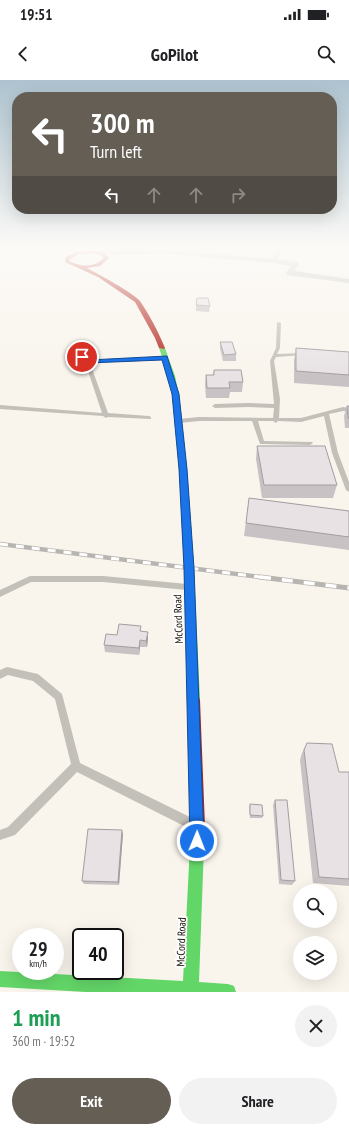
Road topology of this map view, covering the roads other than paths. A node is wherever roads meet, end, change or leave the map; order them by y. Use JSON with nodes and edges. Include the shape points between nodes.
{"nodes":[{"id":1,"x":122,"y":292,"type":"edge"},
{"id":2,"x":279,"y":323,"type":"dead end"},
{"id":3,"x":78,"y":342,"type":"dead end"},
{"id":4,"x":309,"y":353,"type":"edge"},
{"id":5,"x":275,"y":356,"type":"junction"},
{"id":6,"x":165,"y":358,"type":"junction"},
{"id":7,"x":87,"y":362,"type":"junction"},
{"id":8,"x":215,"y":406,"type":"dead end"},
{"id":9,"x":277,"y":406,"type":"junction"},
{"id":10,"x":0,"y":407,"type":"edge"},
{"id":11,"x":349,"y":410,"type":"edge"},
{"id":12,"x":326,"y":414,"type":"junction"},
{"id":13,"x":106,"y":416,"type":"junction"},
{"id":14,"x":149,"y":418,"type":"dead end"},
{"id":15,"x":179,"y":421,"type":"junction"},
{"id":16,"x":255,"y":421,"type":"junction"},
{"id":17,"x":276,"y":421,"type":"junction"},
{"id":18,"x":310,"y":443,"type":"dead end"},
{"id":19,"x":349,"y":490,"type":"edge"},
{"id":20,"x":189,"y":587,"type":"junction"},
{"id":21,"x":0,"y":594,"type":"edge"},
{"id":22,"x":0,"y":675,"type":"edge"},
{"id":23,"x":76,"y":766,"type":"junction"},
{"id":24,"x":198,"y":826,"type":"junction"},
{"id":25,"x":0,"y":835,"type":"edge"},
{"id":26,"x":0,"y":979,"type":"edge"},
{"id":27,"x":191,"y":990,"type":"edge"},
{"id":28,"x":228,"y":992,"type":"edge"}],
"edges":[{"from":1,"to":6,"type":"street","name":"McCord Road","via":[[137,302],[158,338]]},
{"from":2,"to":5,"type":"lane","via":[[278,348]]},
{"from":3,"to":7,"type":"lane","via":[[82,357]]},
{"from":4,"to":5,"type":"lane"},
{"from":5,"to":9,"type":"lane","via":[[272,361]]},
{"from":6,"to":7,"type":"lane"},
{"from":6,"to":15,"type":"street","name":"McCord Road","via":[[176,394]]},
{"from":7,"to":13,"type":"lane"},
{"from":8,"to":9,"type":"lane"},
{"from":9,"to":17,"type":"lane"},
{"from":10,"to":13,"type":"lane"},
{"from":11,"to":12,"type":"lane","via":[[343,409]]},
{"from":12,"to":17,"type":"lane","via":[[302,420]]},
{"from":12,"to":19,"type":"lane","via":[[335,453]]},
{"from":13,"to":14,"type":"lane"},
{"from":15,"to":16,"type":"lane"},
{"from":15,"to":20,"type":"street","name":"McCord Road"},
{"from":16,"to":17,"type":"lane"},
{"from":16,"to":18,"type":"lane","via":[[262,442]]},
{"from":20,"to":21,"type":"lane","via":[[103,579],[30,579]]},
{"from":20,"to":24,"type":"street","name":"McCord Road"},
{"from":22,"to":23,"type":"lane","via":[[7,671],[35,677],[59,697]]},
{"from":23,"to":24,"type":"lane"},
{"from":23,"to":25,"type":"lane","via":[[11,831]]},
{"from":24,"to":27,"type":"street","name":"McCord Road"},
{"from":26,"to":27,"type":"street"},
{"from":27,"to":28,"type":"street"}]}
